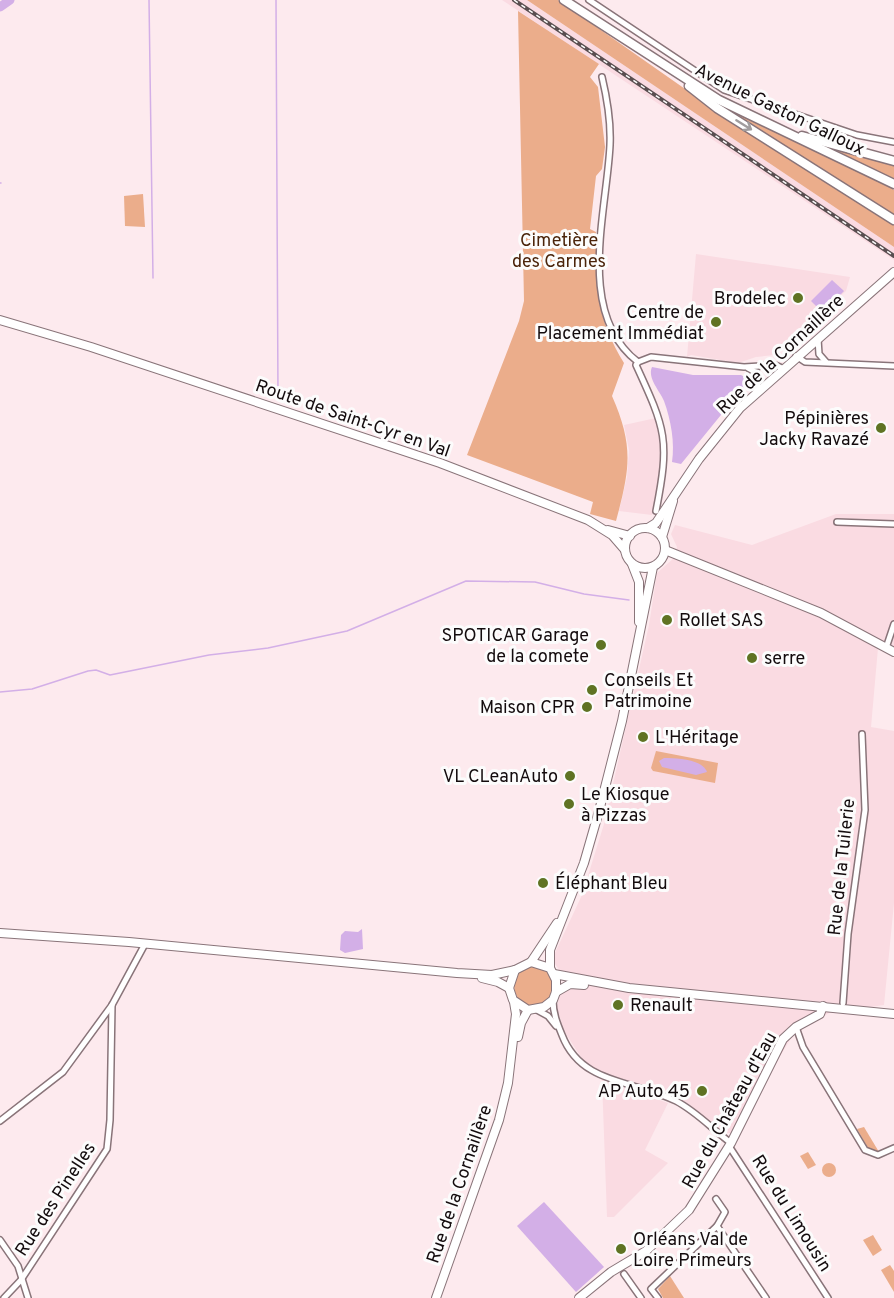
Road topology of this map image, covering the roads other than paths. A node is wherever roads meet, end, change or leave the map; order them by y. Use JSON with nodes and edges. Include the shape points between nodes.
{"nodes":[{"id":1,"x":564,"y":0,"type":"edge"},
{"id":2,"x":589,"y":0,"type":"edge"},
{"id":3,"x":602,"y":77,"type":"dead end"},
{"id":4,"x":681,"y":78,"type":"junction"},
{"id":5,"x":773,"y":128,"type":"junction"},
{"id":6,"x":894,"y":142,"type":"edge"},
{"id":7,"x":894,"y":161,"type":"edge"},
{"id":8,"x":894,"y":184,"type":"edge"},
{"id":9,"x":894,"y":220,"type":"edge"},
{"id":10,"x":894,"y":272,"type":"edge"},
{"id":11,"x":0,"y":321,"type":"edge"},
{"id":12,"x":819,"y":336,"type":"junction"},
{"id":13,"x":796,"y":356,"type":"junction"},
{"id":14,"x":638,"y":362,"type":"junction"},
{"id":15,"x":826,"y":362,"type":"junction"},
{"id":16,"x":894,"y":366,"type":"edge"},
{"id":17,"x":744,"y":367,"type":"junction"},
{"id":18,"x":782,"y":368,"type":"junction"},
{"id":19,"x":755,"y":393,"type":"junction"},
{"id":20,"x":675,"y":496,"type":"junction"},
{"id":21,"x":656,"y":511,"type":"dead end"},
{"id":22,"x":837,"y":522,"type":"dead end"},
{"id":23,"x":894,"y":524,"type":"edge"},
{"id":24,"x":603,"y":528,"type":"junction"},
{"id":25,"x":648,"y":528,"type":"junction"},
{"id":26,"x":630,"y":536,"type":"junction"},
{"id":27,"x":662,"y":537,"type":"junction"},
{"id":28,"x":626,"y":550,"type":"junction"},
{"id":29,"x":665,"y":550,"type":"junction"},
{"id":30,"x":632,"y":563,"type":"junction"},
{"id":31,"x":653,"y":567,"type":"junction"},
{"id":32,"x":894,"y":624,"type":"edge"},
{"id":33,"x":640,"y":627,"type":"junction"},
{"id":34,"x":890,"y":650,"type":"edge"},
{"id":35,"x":862,"y":734,"type":"dead end"},
{"id":36,"x":563,"y":915,"type":"junction"},
{"id":37,"x":0,"y":933,"type":"edge"},
{"id":38,"x":145,"y":944,"type":"junction"},
{"id":39,"x":531,"y":962,"type":"junction"},
{"id":40,"x":515,"y":970,"type":"junction"},
{"id":41,"x":552,"y":971,"type":"junction"},
{"id":42,"x":457,"y":973,"type":"junction"},
{"id":43,"x":564,"y":981,"type":"junction"},
{"id":44,"x":509,"y":988,"type":"junction"},
{"id":45,"x":554,"y":996,"type":"junction"},
{"id":46,"x":513,"y":1000,"type":"junction"},
{"id":47,"x":843,"y":1003,"type":"dead end"},
{"id":48,"x":112,"y":1005,"type":"junction"},
{"id":49,"x":823,"y":1006,"type":"junction"},
{"id":50,"x":533,"y":1010,"type":"junction"},
{"id":51,"x":894,"y":1014,"type":"edge"},
{"id":52,"x":796,"y":1027,"type":"junction"},
{"id":53,"x":561,"y":1035,"type":"junction"},
{"id":54,"x":508,"y":1079,"type":"junction"},
{"id":55,"x":0,"y":1121,"type":"edge"},
{"id":56,"x":730,"y":1144,"type":"junction"},
{"id":57,"x":894,"y":1148,"type":"edge"},
{"id":58,"x":716,"y":1199,"type":"dead end"},
{"id":59,"x":717,"y":1226,"type":"junction"},
{"id":60,"x":0,"y":1240,"type":"edge"},
{"id":61,"x":624,"y":1274,"type":"dead end"},
{"id":62,"x":21,"y":1280,"type":"junction"},
{"id":63,"x":651,"y":1289,"type":"junction"},
{"id":64,"x":4,"y":1298,"type":"edge"},
{"id":65,"x":28,"y":1298,"type":"edge"},
{"id":66,"x":436,"y":1298,"type":"edge"},
{"id":67,"x":579,"y":1298,"type":"edge"},
{"id":68,"x":641,"y":1298,"type":"edge"},
{"id":69,"x":658,"y":1298,"type":"edge"},
{"id":70,"x":766,"y":1298,"type":"edge"},
{"id":71,"x":828,"y":1298,"type":"edge"}],
"edges":[{"from":1,"to":4,"type":"main road","name":"Avenue Gaston Galloux"},
{"from":2,"to":6,"type":"street","via":[[724,90],[857,135]]},
{"from":3,"to":14,"type":"street","via":[[610,144],[599,248],[602,295],[618,340]]},
{"from":4,"to":5,"type":"main road","name":"Avenue Gaston Galloux"},
{"from":4,"to":9,"type":"main road","one_way":true,"via":[[707,101]]},
{"from":5,"to":7,"type":"main road"},
{"from":5,"to":8,"type":"main road","name":"Avenue Gaston Galloux"},
{"from":10,"to":12,"type":"main road","name":"Rue de la Cornaillère"},
{"from":11,"to":24,"type":"main road","name":"Route de Saint-Cyr en Val","via":[[389,444]]},
{"from":12,"to":13,"type":"main road","name":"Rue de la Cornaillère"},
{"from":12,"to":15,"type":"street","via":[[818,350]]},
{"from":13,"to":15,"type":"street","via":[[805,362]]},
{"from":13,"to":18,"type":"main road","name":"Rue de la Cornaillère"},
{"from":14,"to":17,"type":"street","via":[[651,357]]},
{"from":14,"to":21,"type":"street","via":[[657,411],[665,448]]},
{"from":15,"to":16,"type":"street"},
{"from":17,"to":18,"type":"street"},
{"from":17,"to":19,"type":"street","via":[[757,374]]},
{"from":18,"to":19,"type":"main road","name":"Rue de la Cornaillère"},
{"from":19,"to":20,"type":"main road","name":"Rue de la Cornaillère","via":[[699,459]]},
{"from":20,"to":25,"type":"main road","name":"Rue de la Cornaillère"},
{"from":20,"to":27,"type":"main road","name":"Rue de la Cornaillère"},
{"from":22,"to":23,"type":"street"},
{"from":24,"to":26,"type":"main road","name":"Route de Saint-Cyr en Val"},
{"from":24,"to":28,"type":"main road","name":"Route de Saint-Cyr en Val"},
{"from":25,"to":26,"type":"main road"},
{"from":25,"to":27,"type":"main road"},
{"from":26,"to":28,"type":"main road"},
{"from":27,"to":29,"type":"main road"},
{"from":28,"to":30,"type":"main road"},
{"from":29,"to":31,"type":"main road","via":[[662,560]]},
{"from":29,"to":34,"type":"main road","via":[[821,613]]},
{"from":30,"to":31,"type":"main road","via":[[642,568]]},
{"from":30,"to":33,"type":"main road","via":[[639,582]]},
{"from":31,"to":33,"type":"main road"},
{"from":32,"to":34,"type":"street"},
{"from":33,"to":36,"type":"main road","via":[[599,811]]},
{"from":35,"to":47,"type":"street","name":"Rue de la Tuilerie","via":[[865,810]]},
{"from":36,"to":39,"type":"main road"},
{"from":36,"to":41,"type":"main road","via":[[550,950]]},
{"from":37,"to":38,"type":"main road"},
{"from":38,"to":42,"type":"main road"},
{"from":38,"to":48,"type":"street"},
{"from":39,"to":40,"type":"main road"},
{"from":39,"to":41,"type":"main road"},
{"from":40,"to":42,"type":"main road","via":[[492,975]]},
{"from":40,"to":44,"type":"main road"},
{"from":41,"to":43,"type":"main road"},
{"from":41,"to":45,"type":"main road"},
{"from":42,"to":44,"type":"main road","via":[[498,981]]},
{"from":43,"to":45,"type":"main road"},
{"from":43,"to":49,"type":"main road"},
{"from":44,"to":46,"type":"main road"},
{"from":45,"to":50,"type":"main road"},
{"from":45,"to":53,"type":"street","via":[[553,1012]]},
{"from":46,"to":50,"type":"main road"},
{"from":46,"to":54,"type":"main road","name":"Rue de la Cornaillère","via":[[516,1014]]},
{"from":48,"to":55,"type":"street","via":[[63,1072]]},
{"from":48,"to":62,"type":"street","name":"Rue des Pinelles","via":[[107,1149]]},
{"from":49,"to":51,"type":"main road"},
{"from":49,"to":52,"type":"main road","name":"Rue du Château d'Eau","via":[[820,1014]]},
{"from":50,"to":53,"type":"street","via":[[548,1016]]},
{"from":50,"to":54,"type":"main road","name":"Rue de la Cornaillère","via":[[522,1020]]},
{"from":52,"to":56,"type":"main road","name":"Rue du Château d'Eau","via":[[772,1058]]},
{"from":52,"to":57,"type":"street","via":[[814,1068],[865,1150],[878,1155]]},
{"from":53,"to":56,"type":"street","name":"Rue du Limousin","via":[[570,1053],[586,1069],[679,1102]]},
{"from":54,"to":66,"type":"main road","name":"Rue de la Cornaillère","via":[[491,1147]]},
{"from":56,"to":67,"type":"main road","name":"Rue du Château d'Eau","via":[[689,1210],[667,1234]]},
{"from":56,"to":71,"type":"street","name":"Rue du Limousin"},
{"from":58,"to":59,"type":"street","via":[[725,1212]]},
{"from":59,"to":63,"type":"street"},
{"from":59,"to":70,"type":"street"},
{"from":60,"to":62,"type":"street","via":[[18,1266]]},
{"from":61,"to":68,"type":"street"},
{"from":62,"to":64,"type":"street"},
{"from":62,"to":65,"type":"street","name":"Rue des Pinelles"},
{"from":63,"to":68,"type":"street"},
{"from":63,"to":69,"type":"street"}]}
